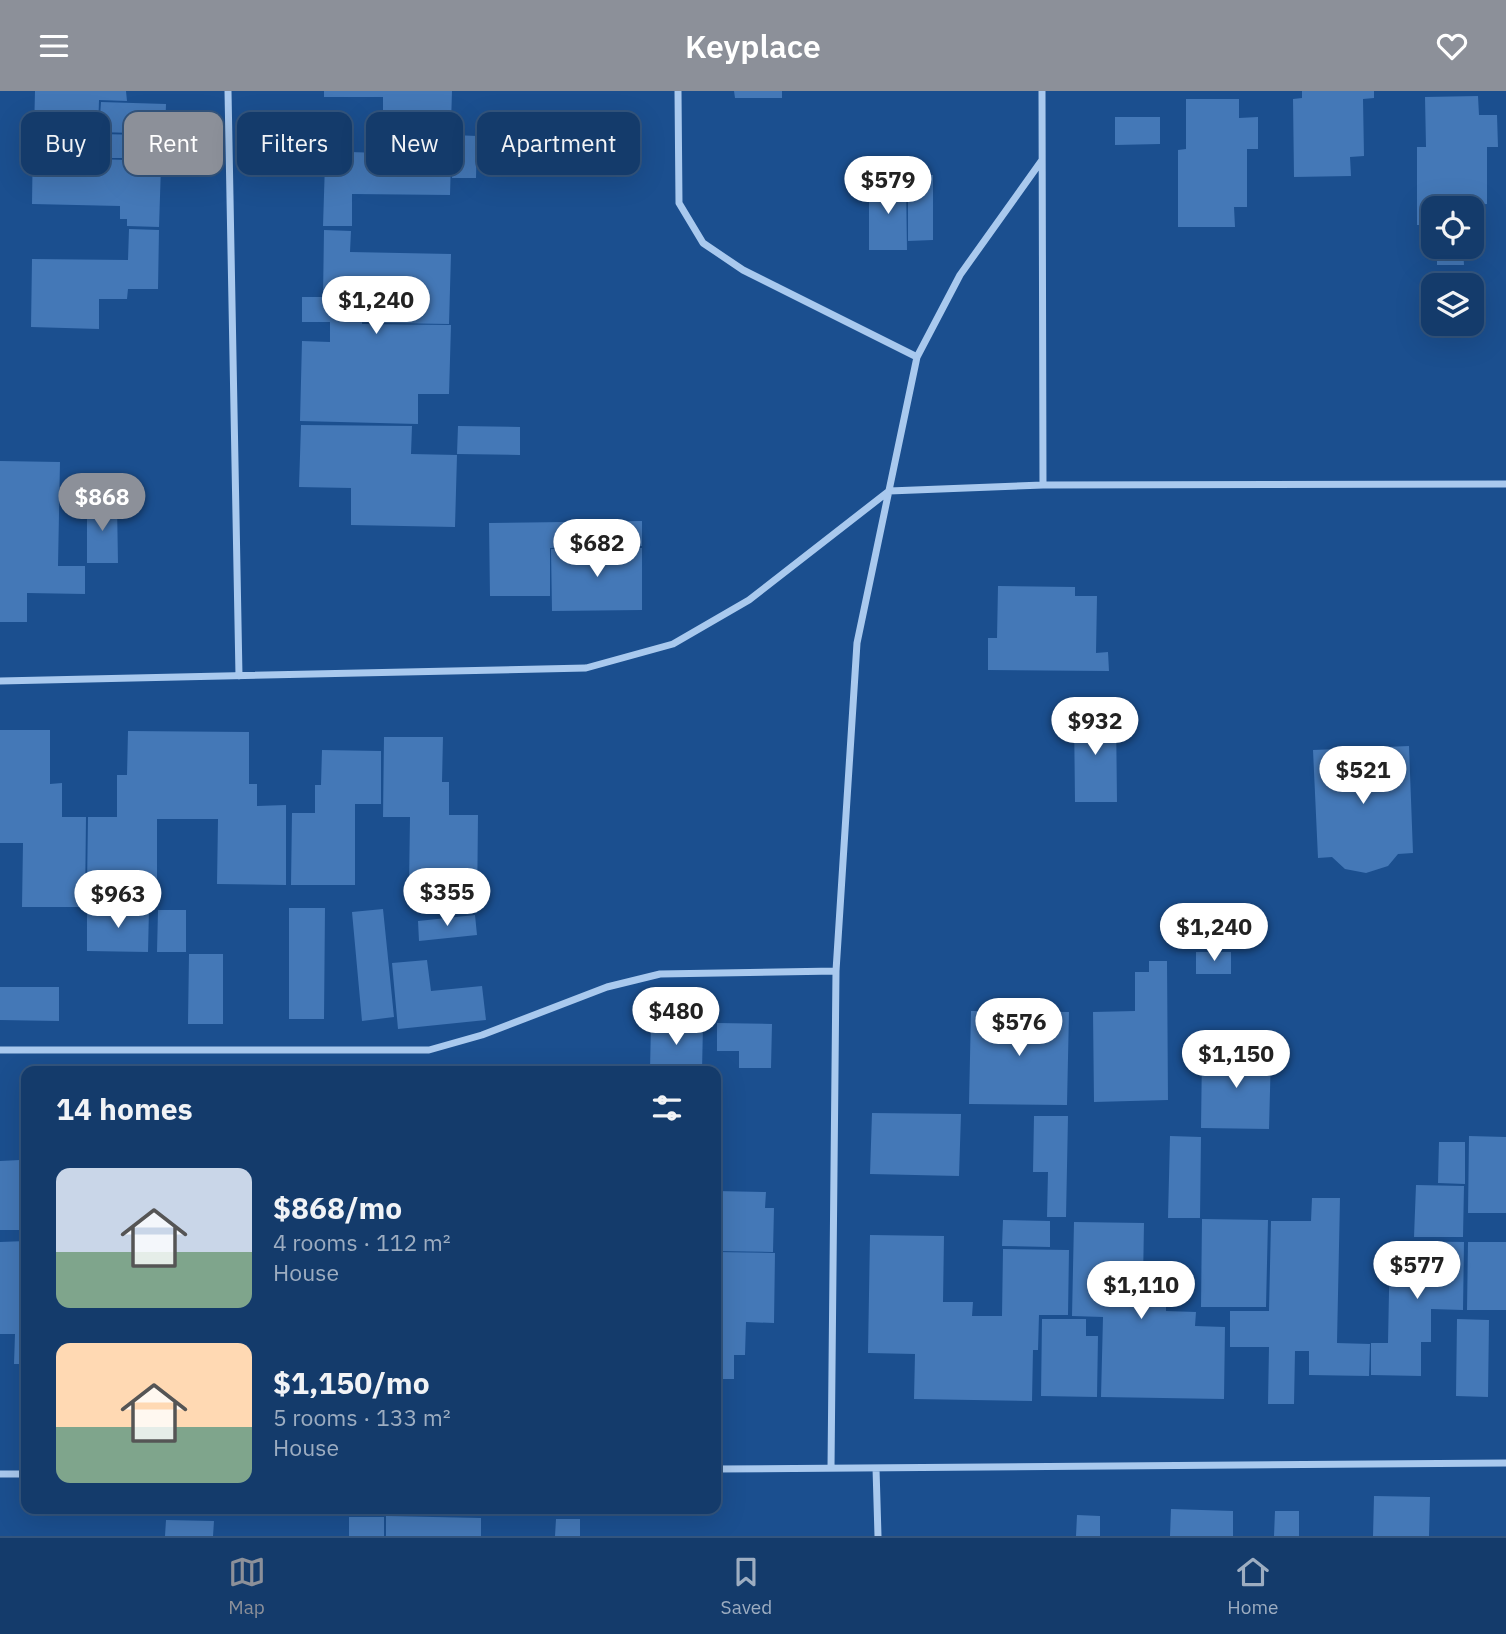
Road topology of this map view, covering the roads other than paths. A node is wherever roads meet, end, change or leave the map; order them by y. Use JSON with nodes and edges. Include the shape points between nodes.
{"nodes":[{"id":1,"x":228,"y":91,"type":"edge"},
{"id":2,"x":678,"y":91,"type":"edge"},
{"id":3,"x":1042,"y":91,"type":"edge"},
{"id":4,"x":1042,"y":160,"type":"junction"},
{"id":5,"x":918,"y":357,"type":"junction"},
{"id":6,"x":1506,"y":484,"type":"edge"},
{"id":7,"x":1043,"y":485,"type":"junction"},
{"id":8,"x":889,"y":491,"type":"junction"},
{"id":9,"x":239,"y":676,"type":"junction"},
{"id":10,"x":0,"y":681,"type":"edge"},
{"id":11,"x":836,"y":971,"type":"junction"},
{"id":12,"x":0,"y":1050,"type":"edge"},
{"id":13,"x":1506,"y":1463,"type":"edge"},
{"id":14,"x":831,"y":1468,"type":"junction"},
{"id":15,"x":876,"y":1468,"type":"junction"},
{"id":16,"x":721,"y":1469,"type":"edge"},
{"id":17,"x":0,"y":1474,"type":"edge"},
{"id":18,"x":21,"y":1474,"type":"edge"},
{"id":19,"x":878,"y":1536,"type":"edge"}],
"edges":[{"from":1,"to":9,"type":"street"},
{"from":2,"to":5,"type":"street","via":[[679,203],[704,243],[743,270]]},
{"from":3,"to":4,"type":"street"},
{"from":4,"to":5,"type":"street","via":[[960,275]]},
{"from":4,"to":7,"type":"street"},
{"from":5,"to":8,"type":"street"},
{"from":6,"to":7,"type":"street"},
{"from":7,"to":8,"type":"street"},
{"from":8,"to":9,"type":"street","via":[[749,600],[673,644],[586,668]]},
{"from":8,"to":11,"type":"street","via":[[857,643]]},
{"from":9,"to":10,"type":"street"},
{"from":11,"to":12,"type":"street","via":[[660,974],[607,987],[482,1035],[429,1050]]},
{"from":11,"to":14,"type":"street"},
{"from":13,"to":15,"type":"street"},
{"from":14,"to":15,"type":"street"},
{"from":14,"to":16,"type":"street"},
{"from":15,"to":19,"type":"street"},
{"from":17,"to":18,"type":"street"}]}
